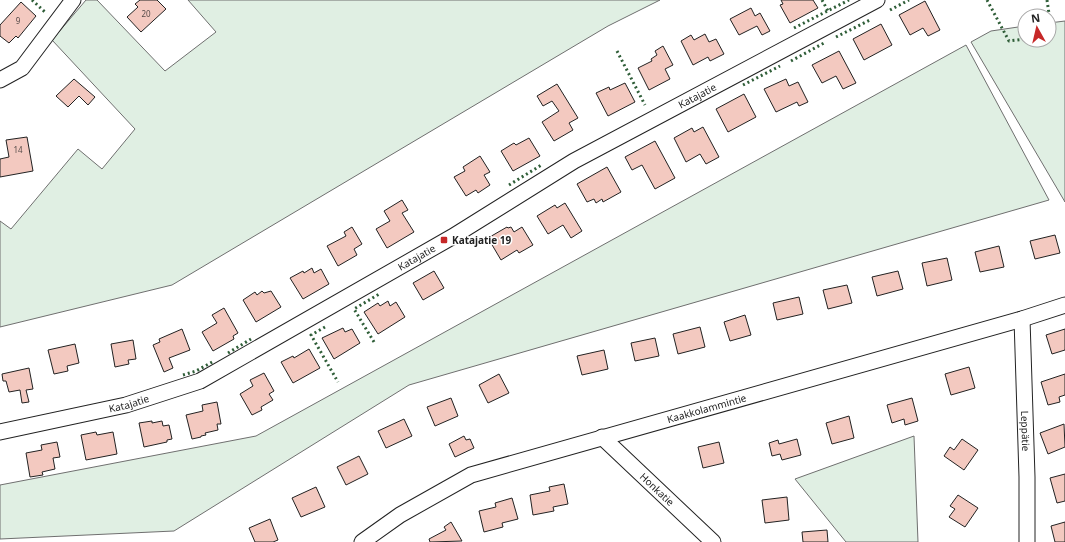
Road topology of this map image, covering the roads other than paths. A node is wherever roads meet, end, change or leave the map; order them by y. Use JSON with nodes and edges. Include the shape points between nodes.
{"nodes":[{"id":1,"x":73,"y":0,"type":"edge"},
{"id":2,"x":877,"y":0,"type":"edge"},
{"id":3,"x":0,"y":80,"type":"edge"},
{"id":4,"x":1065,"y":305,"type":"edge"},
{"id":5,"x":1022,"y":319,"type":"junction"},
{"id":6,"x":0,"y":432,"type":"edge"},
{"id":7,"x":602,"y":437,"type":"junction"},
{"id":8,"x":362,"y":542,"type":"edge"},
{"id":9,"x":713,"y":542,"type":"edge"},
{"id":10,"x":1027,"y":542,"type":"edge"}],
"edges":[{"from":1,"to":3,"type":"street","via":[[22,68]]},
{"from":2,"to":6,"type":"street","name":"Katajatie","via":[[574,161],[452,237],[200,380],[126,405]]},
{"from":4,"to":5,"type":"street","name":"Kaakkolammintie"},
{"from":5,"to":7,"type":"street","name":"Kaakkolammintie"},
{"from":5,"to":10,"type":"street","name":"Leppätie"},
{"from":7,"to":8,"type":"street","name":"Kaakkolammintie","via":[[471,475],[400,515]]},
{"from":7,"to":9,"type":"street","name":"Honkatie"}]}
